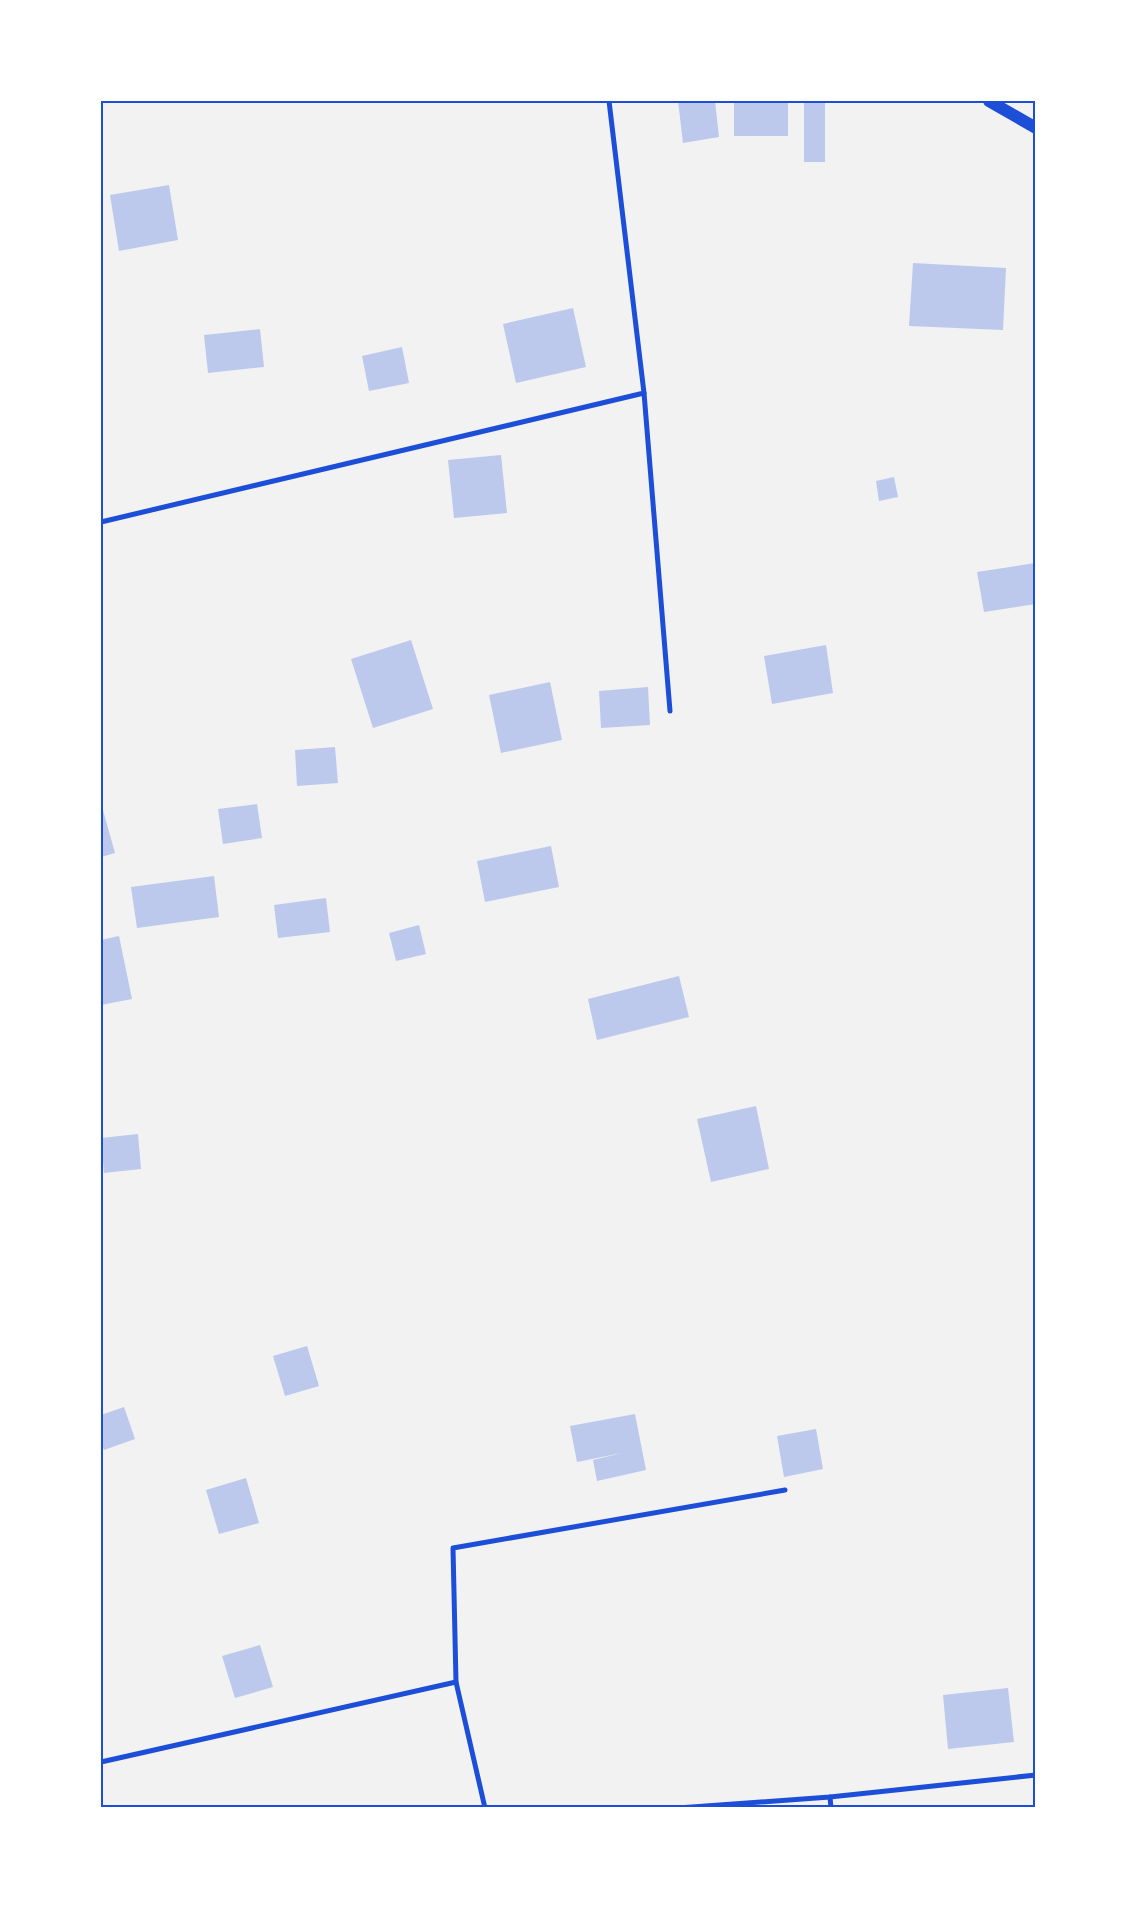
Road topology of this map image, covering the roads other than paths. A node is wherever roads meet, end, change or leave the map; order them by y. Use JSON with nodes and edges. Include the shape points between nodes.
{"nodes":[{"id":1,"x":609,"y":101,"type":"edge"},
{"id":2,"x":989,"y":101,"type":"edge"},
{"id":3,"x":1036,"y":128,"type":"edge"},
{"id":4,"x":644,"y":393,"type":"junction"},
{"id":5,"x":101,"y":522,"type":"edge"},
{"id":6,"x":670,"y":711,"type":"dead end"},
{"id":7,"x":785,"y":1490,"type":"dead end"},
{"id":8,"x":456,"y":1682,"type":"junction"},
{"id":9,"x":101,"y":1762,"type":"edge"},
{"id":10,"x":1036,"y":1775,"type":"edge"},
{"id":11,"x":830,"y":1797,"type":"junction"},
{"id":12,"x":485,"y":1808,"type":"edge"},
{"id":13,"x":678,"y":1808,"type":"edge"},
{"id":14,"x":831,"y":1808,"type":"edge"}],
"edges":[{"from":1,"to":4,"type":"street"},
{"from":2,"to":3,"type":"main road"},
{"from":4,"to":5,"type":"street"},
{"from":4,"to":6,"type":"street"},
{"from":7,"to":8,"type":"street","via":[[454,1548]]},
{"from":8,"to":9,"type":"street"},
{"from":8,"to":12,"type":"street"},
{"from":10,"to":11,"type":"street"},
{"from":11,"to":13,"type":"street"},
{"from":11,"to":14,"type":"street"}]}
